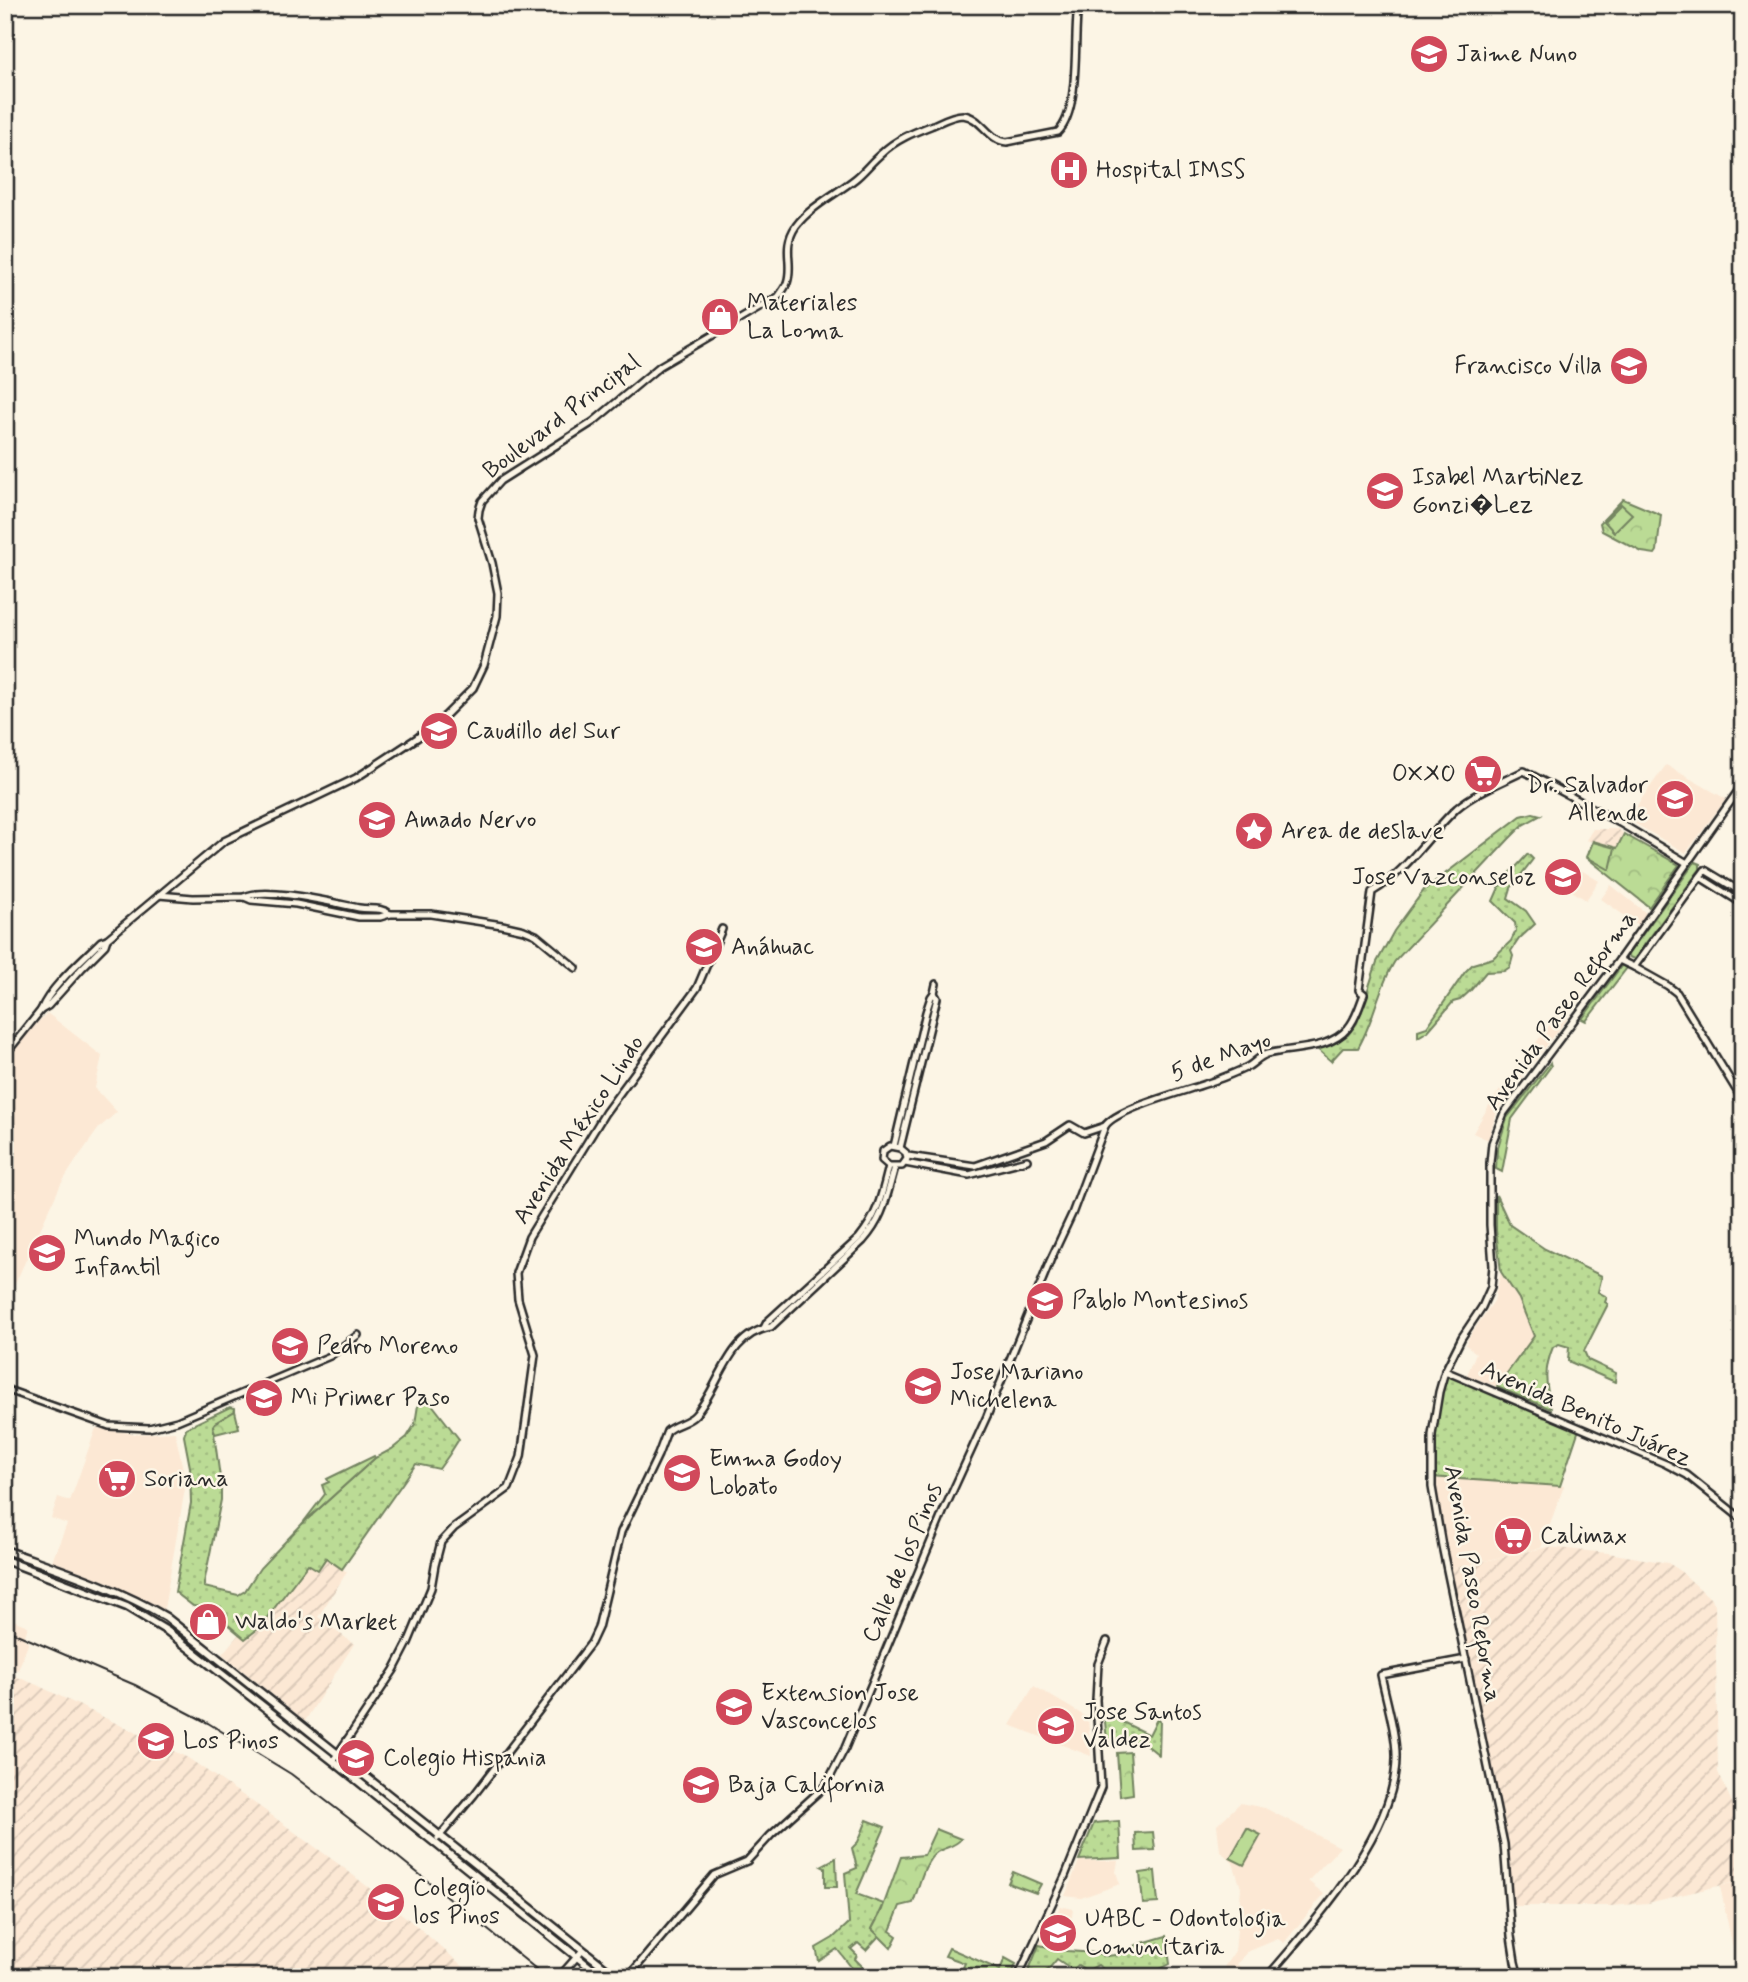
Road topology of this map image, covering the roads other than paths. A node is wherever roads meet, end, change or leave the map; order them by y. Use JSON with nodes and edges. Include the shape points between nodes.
{"nodes":[{"id":1,"x":1077,"y":5,"type":"edge"},
{"id":2,"x":1743,"y":784,"type":"edge"},
{"id":3,"x":1687,"y":863,"type":"junction"},
{"id":4,"x":1700,"y":877,"type":"junction"},
{"id":5,"x":1743,"y":893,"type":"edge"},
{"id":6,"x":159,"y":895,"type":"junction"},
{"id":7,"x":1743,"y":904,"type":"edge"},
{"id":8,"x":722,"y":929,"type":"dead end"},
{"id":9,"x":1619,"y":960,"type":"junction"},
{"id":10,"x":1634,"y":967,"type":"junction"},
{"id":11,"x":576,"y":968,"type":"dead end"},
{"id":12,"x":936,"y":984,"type":"dead end"},
{"id":13,"x":5,"y":1055,"type":"edge"},
{"id":14,"x":1743,"y":1101,"type":"edge"},
{"id":15,"x":1107,"y":1123,"type":"junction"},
{"id":16,"x":897,"y":1147,"type":"junction"},
{"id":17,"x":908,"y":1156,"type":"junction"},
{"id":18,"x":1027,"y":1160,"type":"dead end"},
{"id":19,"x":905,"y":1164,"type":"junction"},
{"id":20,"x":891,"y":1167,"type":"junction"},
{"id":21,"x":358,"y":1335,"type":"dead end"},
{"id":22,"x":1445,"y":1371,"type":"junction"},
{"id":23,"x":5,"y":1389,"type":"edge"},
{"id":24,"x":1743,"y":1520,"type":"edge"},
{"id":25,"x":5,"y":1550,"type":"edge"},
{"id":26,"x":5,"y":1560,"type":"edge"},
{"id":27,"x":134,"y":1611,"type":"junction"},
{"id":28,"x":166,"y":1617,"type":"junction"},
{"id":29,"x":1107,"y":1641,"type":"dead end"},
{"id":30,"x":1466,"y":1659,"type":"junction"},
{"id":31,"x":338,"y":1754,"type":"junction"},
{"id":32,"x":333,"y":1761,"type":"junction"},
{"id":33,"x":440,"y":1835,"type":"junction"},
{"id":34,"x":434,"y":1843,"type":"junction"},
{"id":35,"x":583,"y":1950,"type":"junction"},
{"id":36,"x":577,"y":1957,"type":"junction"},
{"id":37,"x":559,"y":1977,"type":"edge"},
{"id":38,"x":602,"y":1977,"type":"edge"},
{"id":39,"x":617,"y":1977,"type":"edge"},
{"id":40,"x":628,"y":1977,"type":"edge"},
{"id":41,"x":1018,"y":1977,"type":"edge"},
{"id":42,"x":1267,"y":1977,"type":"edge"},
{"id":43,"x":1519,"y":1977,"type":"edge"}],
"edges":[{"from":1,"to":6,"type":"street","name":"Boulevard Principal","via":[[1074,85],[1070,109],[1058,132],[999,142],[965,115],[951,117],[902,138],[807,214],[789,240],[787,284],[778,297],[660,366],[593,422],[500,481],[482,501],[478,519],[498,593],[497,616],[473,688],[417,738],[356,778],[224,841]]},
{"from":2,"to":3,"type":"street","name":"Avenida Paseo Reforma"},
{"from":3,"to":9,"type":"street","name":"Avenida Paseo Reforma"},
{"from":3,"to":15,"type":"street","name":"5 de Mayo","via":[[1524,771],[1463,804],[1400,870],[1372,892],[1362,992],[1349,1027],[1335,1038],[1265,1055],[1218,1080],[1168,1095]]},
{"from":4,"to":5,"type":"street","name":"Avenida Paseo Reforma","via":[[1705,870]]},
{"from":4,"to":7,"type":"street"},
{"from":4,"to":10,"type":"street","name":"Avenida Paseo Reforma"},
{"from":6,"to":11,"type":"street","via":[[298,896],[384,909],[390,914],[431,914],[502,925],[536,935]]},
{"from":6,"to":13,"type":"street","name":"Boulevard Principal","via":[[107,939]]},
{"from":8,"to":31,"type":"street","name":"Avenida México Lindo","via":[[697,988],[605,1113],[529,1237],[516,1273],[518,1298],[535,1355],[521,1457],[509,1488],[441,1542],[431,1588],[408,1643]]},
{"from":9,"to":10,"type":"street"},
{"from":9,"to":22,"type":"street","name":"Avenida Paseo Reforma","via":[[1504,1113],[1490,1163],[1492,1287]]},
{"from":10,"to":14,"type":"street","via":[[1677,993]]},
{"from":12,"to":16,"type":"street"},
{"from":15,"to":17,"type":"street","via":[[1084,1133],[1070,1125],[1046,1141],[975,1166]]},
{"from":15,"to":40,"type":"street","name":"Calle de los Pinos","via":[[987,1416],[826,1785],[747,1861],[714,1875]]},
{"from":16,"to":17,"type":"street"},
{"from":16,"to":20,"type":"street","via":[[886,1148],[882,1154]]},
{"from":17,"to":19,"type":"street"},
{"from":18,"to":19,"type":"street","via":[[975,1174]]},
{"from":19,"to":20,"type":"street"},
{"from":20,"to":33,"type":"street","via":[[876,1226],[764,1328],[736,1346],[695,1415],[667,1431],[621,1532],[591,1643]]},
{"from":21,"to":23,"type":"street","via":[[330,1356],[177,1421],[149,1428],[110,1426]]},
{"from":22,"to":24,"type":"street","name":"Avenida Benito Juárez","via":[[1665,1464],[1687,1475]]},
{"from":22,"to":30,"type":"street","name":"Avenida Paseo Reforma","via":[[1432,1434],[1431,1474]]},
{"from":25,"to":28,"type":"main road","via":[[120,1593]]},
{"from":26,"to":27,"type":"main road"},
{"from":27,"to":28,"type":"main road","via":[[160,1623]]},
{"from":27,"to":32,"type":"main road","via":[[184,1644]]},
{"from":28,"to":31,"type":"main road"},
{"from":29,"to":41,"type":"street","via":[[1098,1664],[1096,1700],[1101,1787]]},
{"from":30,"to":42,"type":"street","via":[[1381,1675],[1396,1758],[1382,1819],[1362,1857]]},
{"from":30,"to":43,"type":"street","name":"Avenida Paseo Reforma","via":[[1504,1844]]},
{"from":31,"to":32,"type":"street","name":"Avenida México Lindo"},
{"from":31,"to":33,"type":"main road"},
{"from":32,"to":34,"type":"main road"},
{"from":33,"to":34,"type":"street"},
{"from":33,"to":35,"type":"main road"},
{"from":34,"to":36,"type":"main road"},
{"from":35,"to":36,"type":"street"},
{"from":35,"to":39,"type":"main road"},
{"from":36,"to":37,"type":"street"},
{"from":36,"to":38,"type":"main road"}]}
